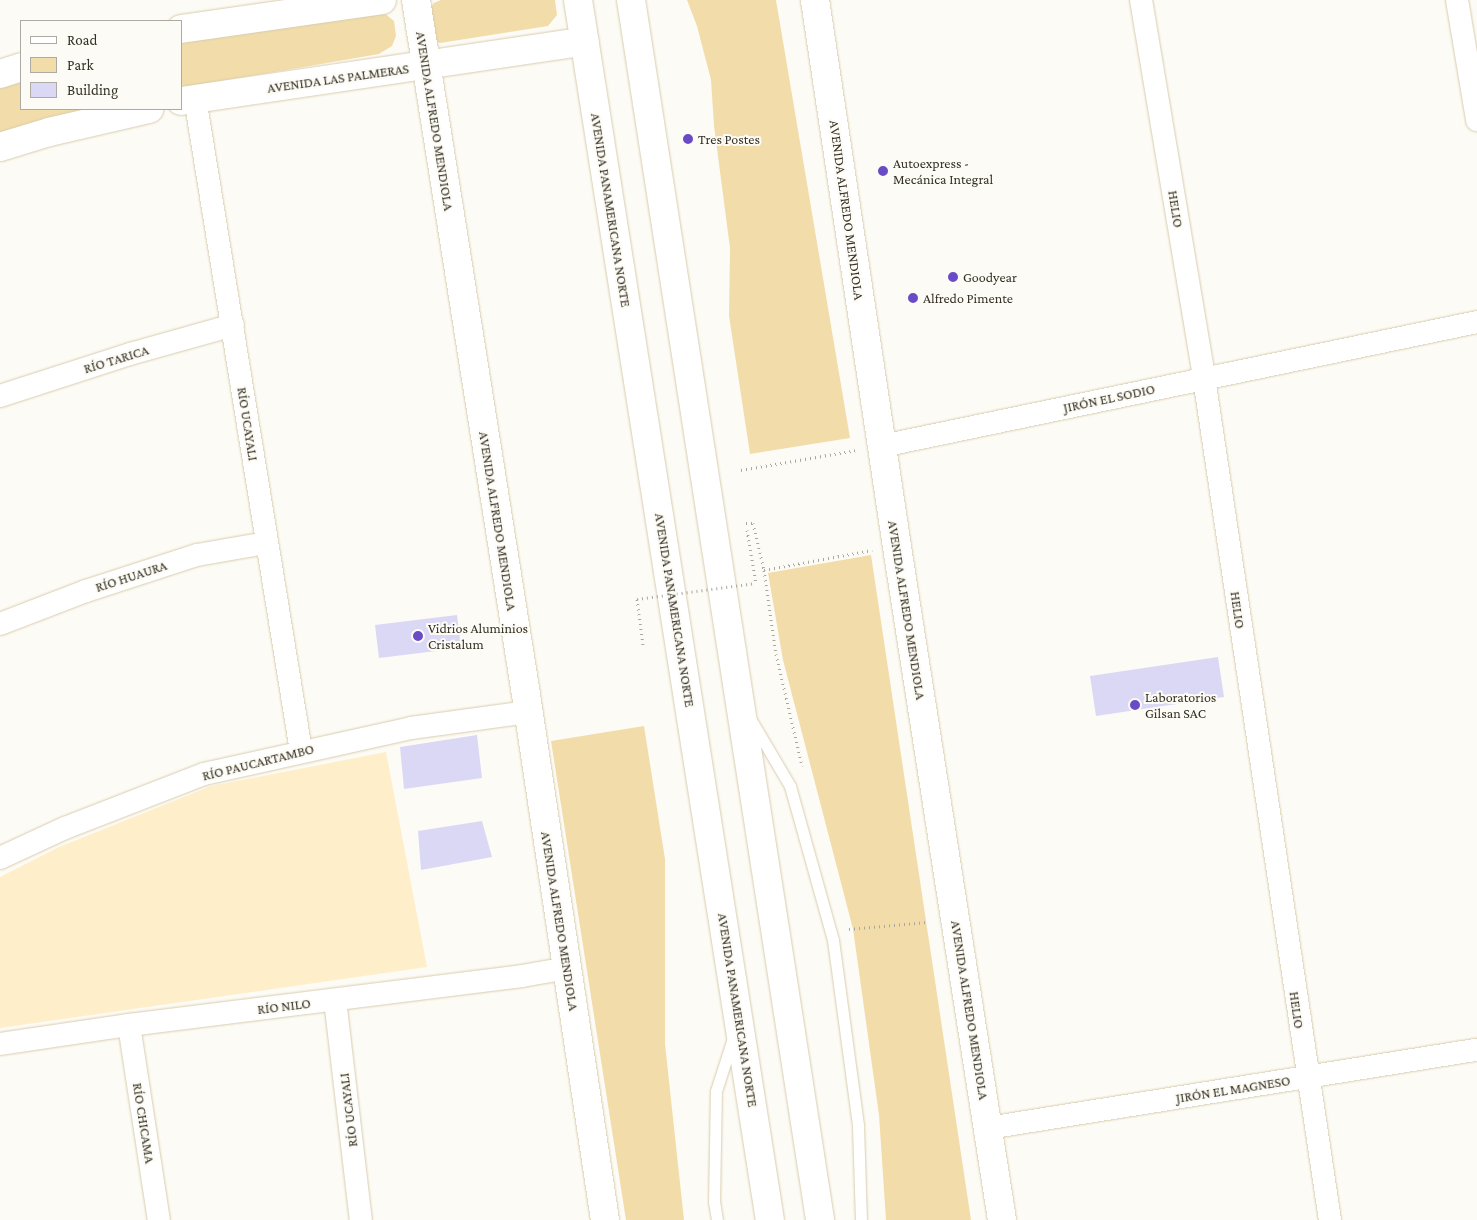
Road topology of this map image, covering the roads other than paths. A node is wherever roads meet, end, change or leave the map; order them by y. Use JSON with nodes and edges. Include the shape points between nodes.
{"nodes":[{"id":1,"x":382,"y":0,"type":"edge"},
{"id":2,"x":416,"y":0,"type":"edge"},
{"id":3,"x":578,"y":0,"type":"edge"},
{"id":4,"x":631,"y":0,"type":"edge"},
{"id":5,"x":815,"y":0,"type":"edge"},
{"id":6,"x":1141,"y":0,"type":"edge"},
{"id":7,"x":1464,"y":5,"type":"edge"},
{"id":8,"x":182,"y":29,"type":"edge"},
{"id":9,"x":585,"y":41,"type":"junction"},
{"id":10,"x":426,"y":65,"type":"junction"},
{"id":11,"x":20,"y":67,"type":"edge"},
{"id":12,"x":0,"y":74,"type":"edge"},
{"id":13,"x":188,"y":100,"type":"edge"},
{"id":14,"x":145,"y":110,"type":"edge"},
{"id":15,"x":1477,"y":120,"type":"edge"},
{"id":16,"x":0,"y":147,"type":"edge"},
{"id":17,"x":1477,"y":322,"type":"edge"},
{"id":18,"x":233,"y":325,"type":"junction"},
{"id":19,"x":1204,"y":378,"type":"junction"},
{"id":20,"x":0,"y":396,"type":"edge"},
{"id":21,"x":882,"y":446,"type":"junction"},
{"id":22,"x":266,"y":542,"type":"junction"},
{"id":23,"x":0,"y":624,"type":"edge"},
{"id":24,"x":741,"y":704,"type":"junction"},
{"id":25,"x":528,"y":712,"type":"junction"},
{"id":26,"x":301,"y":751,"type":"junction"},
{"id":27,"x":0,"y":858,"type":"edge"},
{"id":28,"x":568,"y":968,"type":"junction"},
{"id":29,"x":336,"y":1000,"type":"junction"},
{"id":30,"x":739,"y":1019,"type":"junction"},
{"id":31,"x":129,"y":1025,"type":"junction"},
{"id":32,"x":0,"y":1044,"type":"edge"},
{"id":33,"x":1477,"y":1050,"type":"edge"},
{"id":34,"x":1307,"y":1077,"type":"junction"},
{"id":35,"x":988,"y":1128,"type":"junction"},
{"id":36,"x":159,"y":1220,"type":"edge"},
{"id":37,"x":361,"y":1220,"type":"edge"},
{"id":38,"x":605,"y":1220,"type":"edge"},
{"id":39,"x":717,"y":1220,"type":"edge"},
{"id":40,"x":770,"y":1220,"type":"edge"},
{"id":41,"x":820,"y":1220,"type":"edge"},
{"id":42,"x":862,"y":1220,"type":"edge"},
{"id":43,"x":1002,"y":1220,"type":"edge"},
{"id":44,"x":1330,"y":1220,"type":"edge"}],
"edges":[{"from":1,"to":8,"type":"main road"},
{"from":2,"to":10,"type":"main road","name":"AVENIDA ALFREDO MENDIOLA"},
{"from":3,"to":9,"type":"main road","name":"AVENIDA PANAMERICANA NORTE"},
{"from":4,"to":24,"type":"main road"},
{"from":5,"to":21,"type":"main road","name":"AVENIDA ALFREDO MENDIOLA"},
{"from":6,"to":19,"type":"street","name":"HELIO"},
{"from":7,"to":15,"type":"street"},
{"from":9,"to":10,"type":"main road","name":"AVENIDA LAS PALMERAS"},
{"from":9,"to":30,"type":"main road","name":"AVENIDA PANAMERICANA NORTE"},
{"from":10,"to":13,"type":"main road","name":"AVENIDA LAS PALMERAS"},
{"from":10,"to":25,"type":"main road","name":"AVENIDA ALFREDO MENDIOLA"},
{"from":11,"to":12,"type":"main road"},
{"from":13,"to":18,"type":"street","name":"RÍO UCAYALI"},
{"from":14,"to":16,"type":"main road"},
{"from":17,"to":19,"type":"street","name":"JIRÓN EL SODIO"},
{"from":18,"to":20,"type":"street","name":"RÍO TARICA"},
{"from":18,"to":22,"type":"street","name":"RÍO UCAYALI"},
{"from":19,"to":21,"type":"street","name":"JIRÓN EL SODIO"},
{"from":19,"to":34,"type":"street","name":"HELIO"},
{"from":21,"to":35,"type":"main road","name":"AVENIDA ALFREDO MENDIOLA"},
{"from":22,"to":23,"type":"street","name":"RÍO HUAURA","via":[[198,555],[86,591]]},
{"from":22,"to":26,"type":"street","name":"RÍO UCAYALI"},
{"from":24,"to":41,"type":"main road"},
{"from":24,"to":42,"type":"lane","via":[[790,786],[833,940],[858,1126]]},
{"from":25,"to":26,"type":"street","name":"RÍO PAUCARTAMBO","via":[[411,728]]},
{"from":25,"to":28,"type":"main road","name":"AVENIDA ALFREDO MENDIOLA"},
{"from":26,"to":27,"type":"street","name":"RÍO PAUCARTAMBO","via":[[204,774],[65,828]]},
{"from":28,"to":29,"type":"street","name":"RÍO NILO"},
{"from":28,"to":38,"type":"main road","name":"AVENIDA ALFREDO MENDIOLA"},
{"from":29,"to":31,"type":"street","name":"RÍO NILO"},
{"from":29,"to":37,"type":"street","name":"RÍO UCAYALI"},
{"from":30,"to":39,"type":"lane","via":[[716,1091],[714,1202]]},
{"from":30,"to":40,"type":"main road","name":"AVENIDA PANAMERICANA NORTE"},
{"from":31,"to":32,"type":"street","name":"RÍO NILO"},
{"from":31,"to":36,"type":"street","name":"RÍO CHICAMA"},
{"from":33,"to":34,"type":"street","name":"JIRÓN EL MAGNESO"},
{"from":34,"to":35,"type":"street","name":"JIRÓN EL MAGNESO"},
{"from":34,"to":44,"type":"street","name":"HELIO"},
{"from":35,"to":43,"type":"main road","name":"AVENIDA ALFREDO MENDIOLA"}]}
